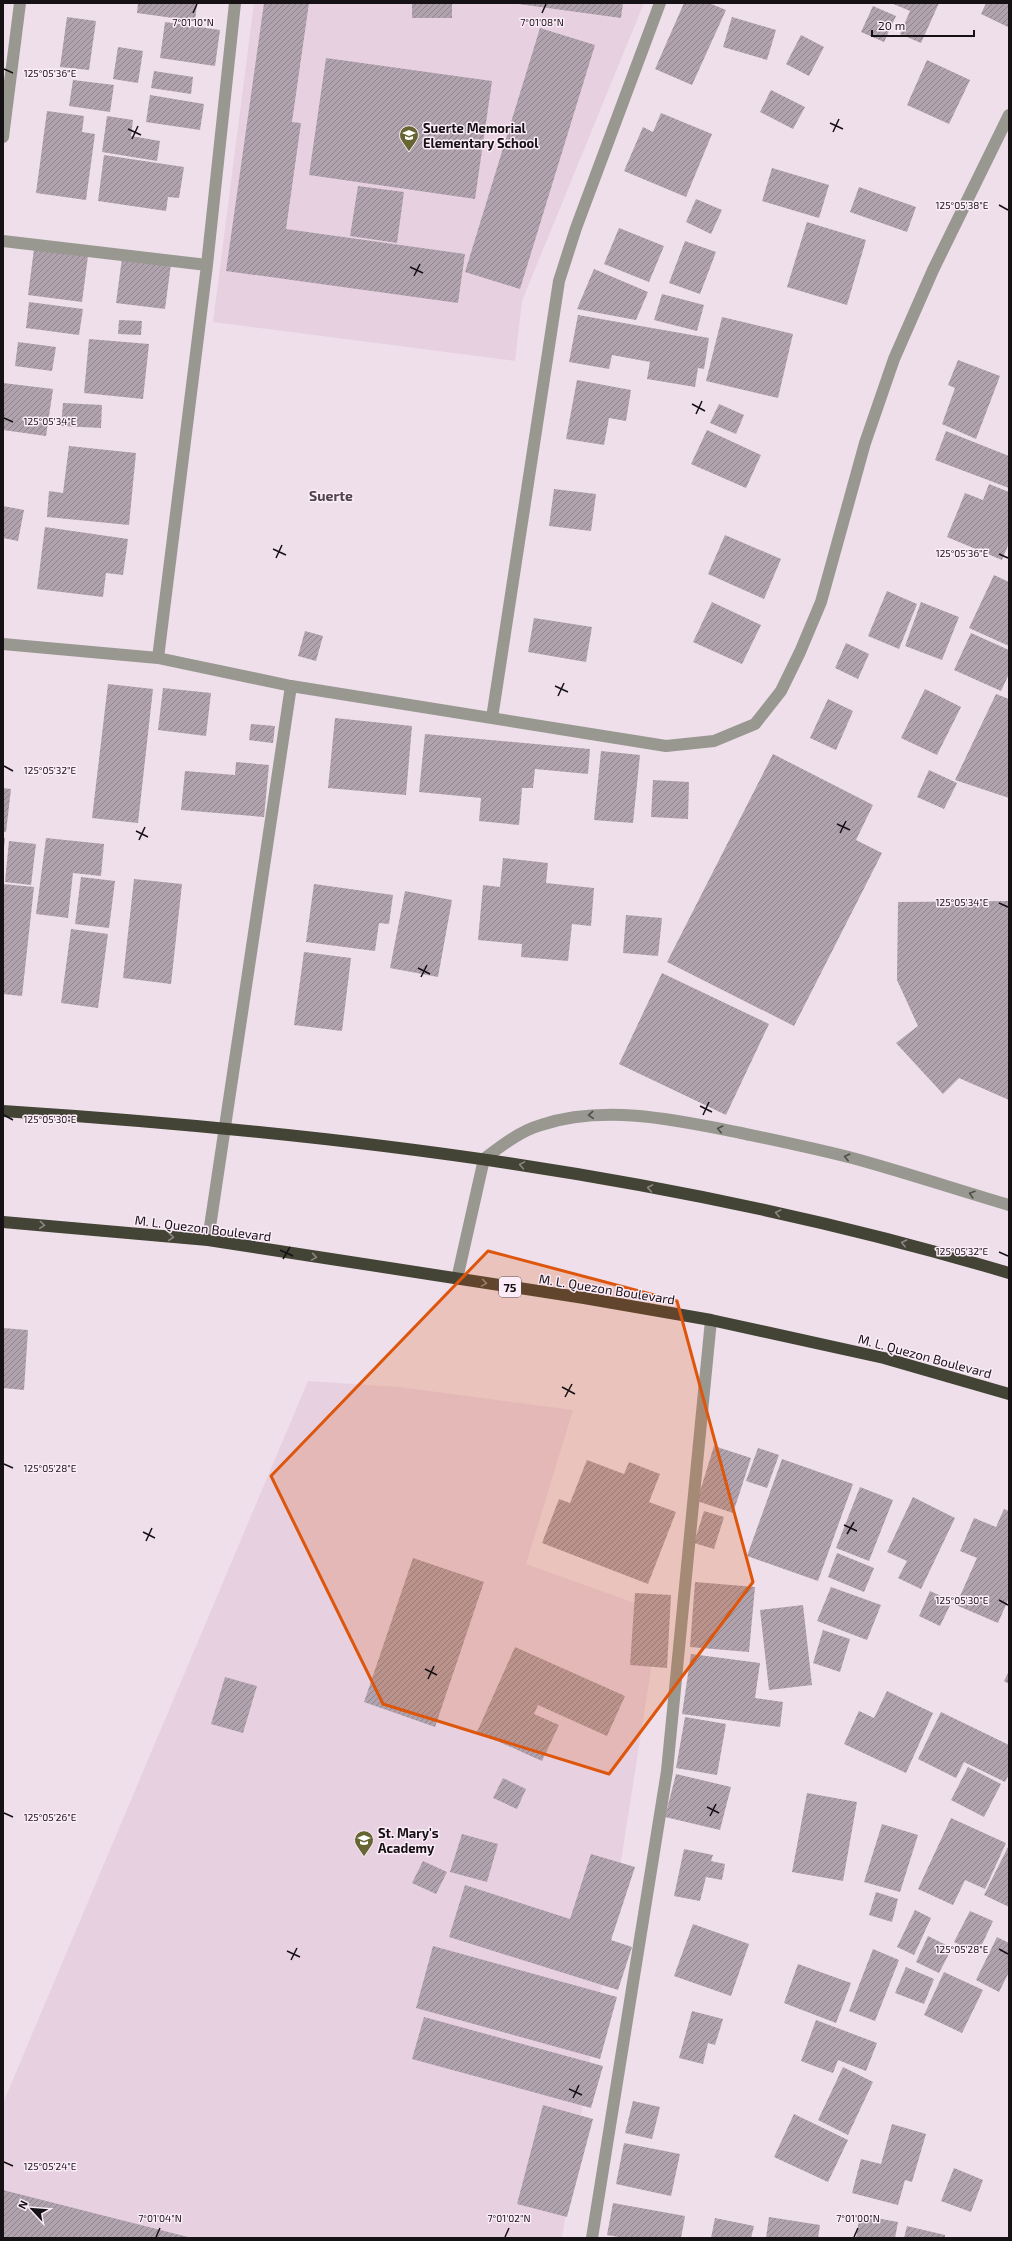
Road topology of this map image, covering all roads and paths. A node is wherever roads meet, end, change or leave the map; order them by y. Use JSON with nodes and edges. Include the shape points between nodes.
{"nodes":[{"id":1,"x":20,"y":3,"type":"edge"},
{"id":2,"x":235,"y":3,"type":"edge"},
{"id":3,"x":660,"y":3,"type":"edge"},
{"id":4,"x":1009,"y":115,"type":"edge"},
{"id":5,"x":3,"y":137,"type":"edge"},
{"id":6,"x":3,"y":241,"type":"edge"},
{"id":7,"x":207,"y":265,"type":"junction"},
{"id":8,"x":3,"y":644,"type":"edge"},
{"id":9,"x":158,"y":658,"type":"junction"},
{"id":10,"x":291,"y":686,"type":"junction"},
{"id":11,"x":492,"y":718,"type":"junction"},
{"id":12,"x":3,"y":1111,"type":"edge"},
{"id":13,"x":224,"y":1128,"type":"junction"},
{"id":14,"x":484,"y":1159,"type":"junction"},
{"id":15,"x":1009,"y":1205,"type":"edge"},
{"id":16,"x":3,"y":1222,"type":"edge"},
{"id":17,"x":208,"y":1240,"type":"junction"},
{"id":18,"x":1009,"y":1273,"type":"edge"},
{"id":19,"x":457,"y":1279,"type":"junction"},
{"id":20,"x":711,"y":1320,"type":"junction"},
{"id":21,"x":1009,"y":1394,"type":"edge"},
{"id":22,"x":592,"y":2238,"type":"edge"}],
"edges":[{"from":1,"to":5,"type":"street"},
{"from":2,"to":7,"type":"street"},
{"from":3,"to":11,"type":"street","via":[[576,228],[559,281]]},
{"from":4,"to":11,"type":"street","via":[[933,270],[894,359],[865,443],[821,602],[781,691],[755,724],[714,741],[666,746]]},
{"from":6,"to":7,"type":"street"},
{"from":7,"to":9,"type":"street"},
{"from":8,"to":9,"type":"street"},
{"from":9,"to":10,"type":"street"},
{"from":10,"to":11,"type":"street"},
{"from":10,"to":13,"type":"street"},
{"from":12,"to":13,"type":"highway"},
{"from":13,"to":14,"type":"highway"},
{"from":13,"to":17,"type":"street"},
{"from":15,"to":14,"type":"street","one_way":true,"via":[[856,1159],[690,1123],[637,1116],[590,1115],[540,1125],[509,1141]]},
{"from":18,"to":14,"type":"highway","one_way":true,"via":[[921,1247],[733,1203]]},
{"from":14,"to":19,"type":"street"},
{"from":16,"to":17,"type":"highway","name":"M. L. Quezon Boulevard","number":"75","one_way":true},
{"from":17,"to":19,"type":"highway","name":"M. L. Quezon Boulevard","number":"75","one_way":true},
{"from":19,"to":20,"type":"highway","name":"M. L. Quezon Boulevard","number":"75","one_way":true},
{"from":20,"to":21,"type":"highway","name":"M. L. Quezon Boulevard","number":"75","via":[[884,1358]]},
{"from":20,"to":22,"type":"street","via":[[667,1771]]}]}
